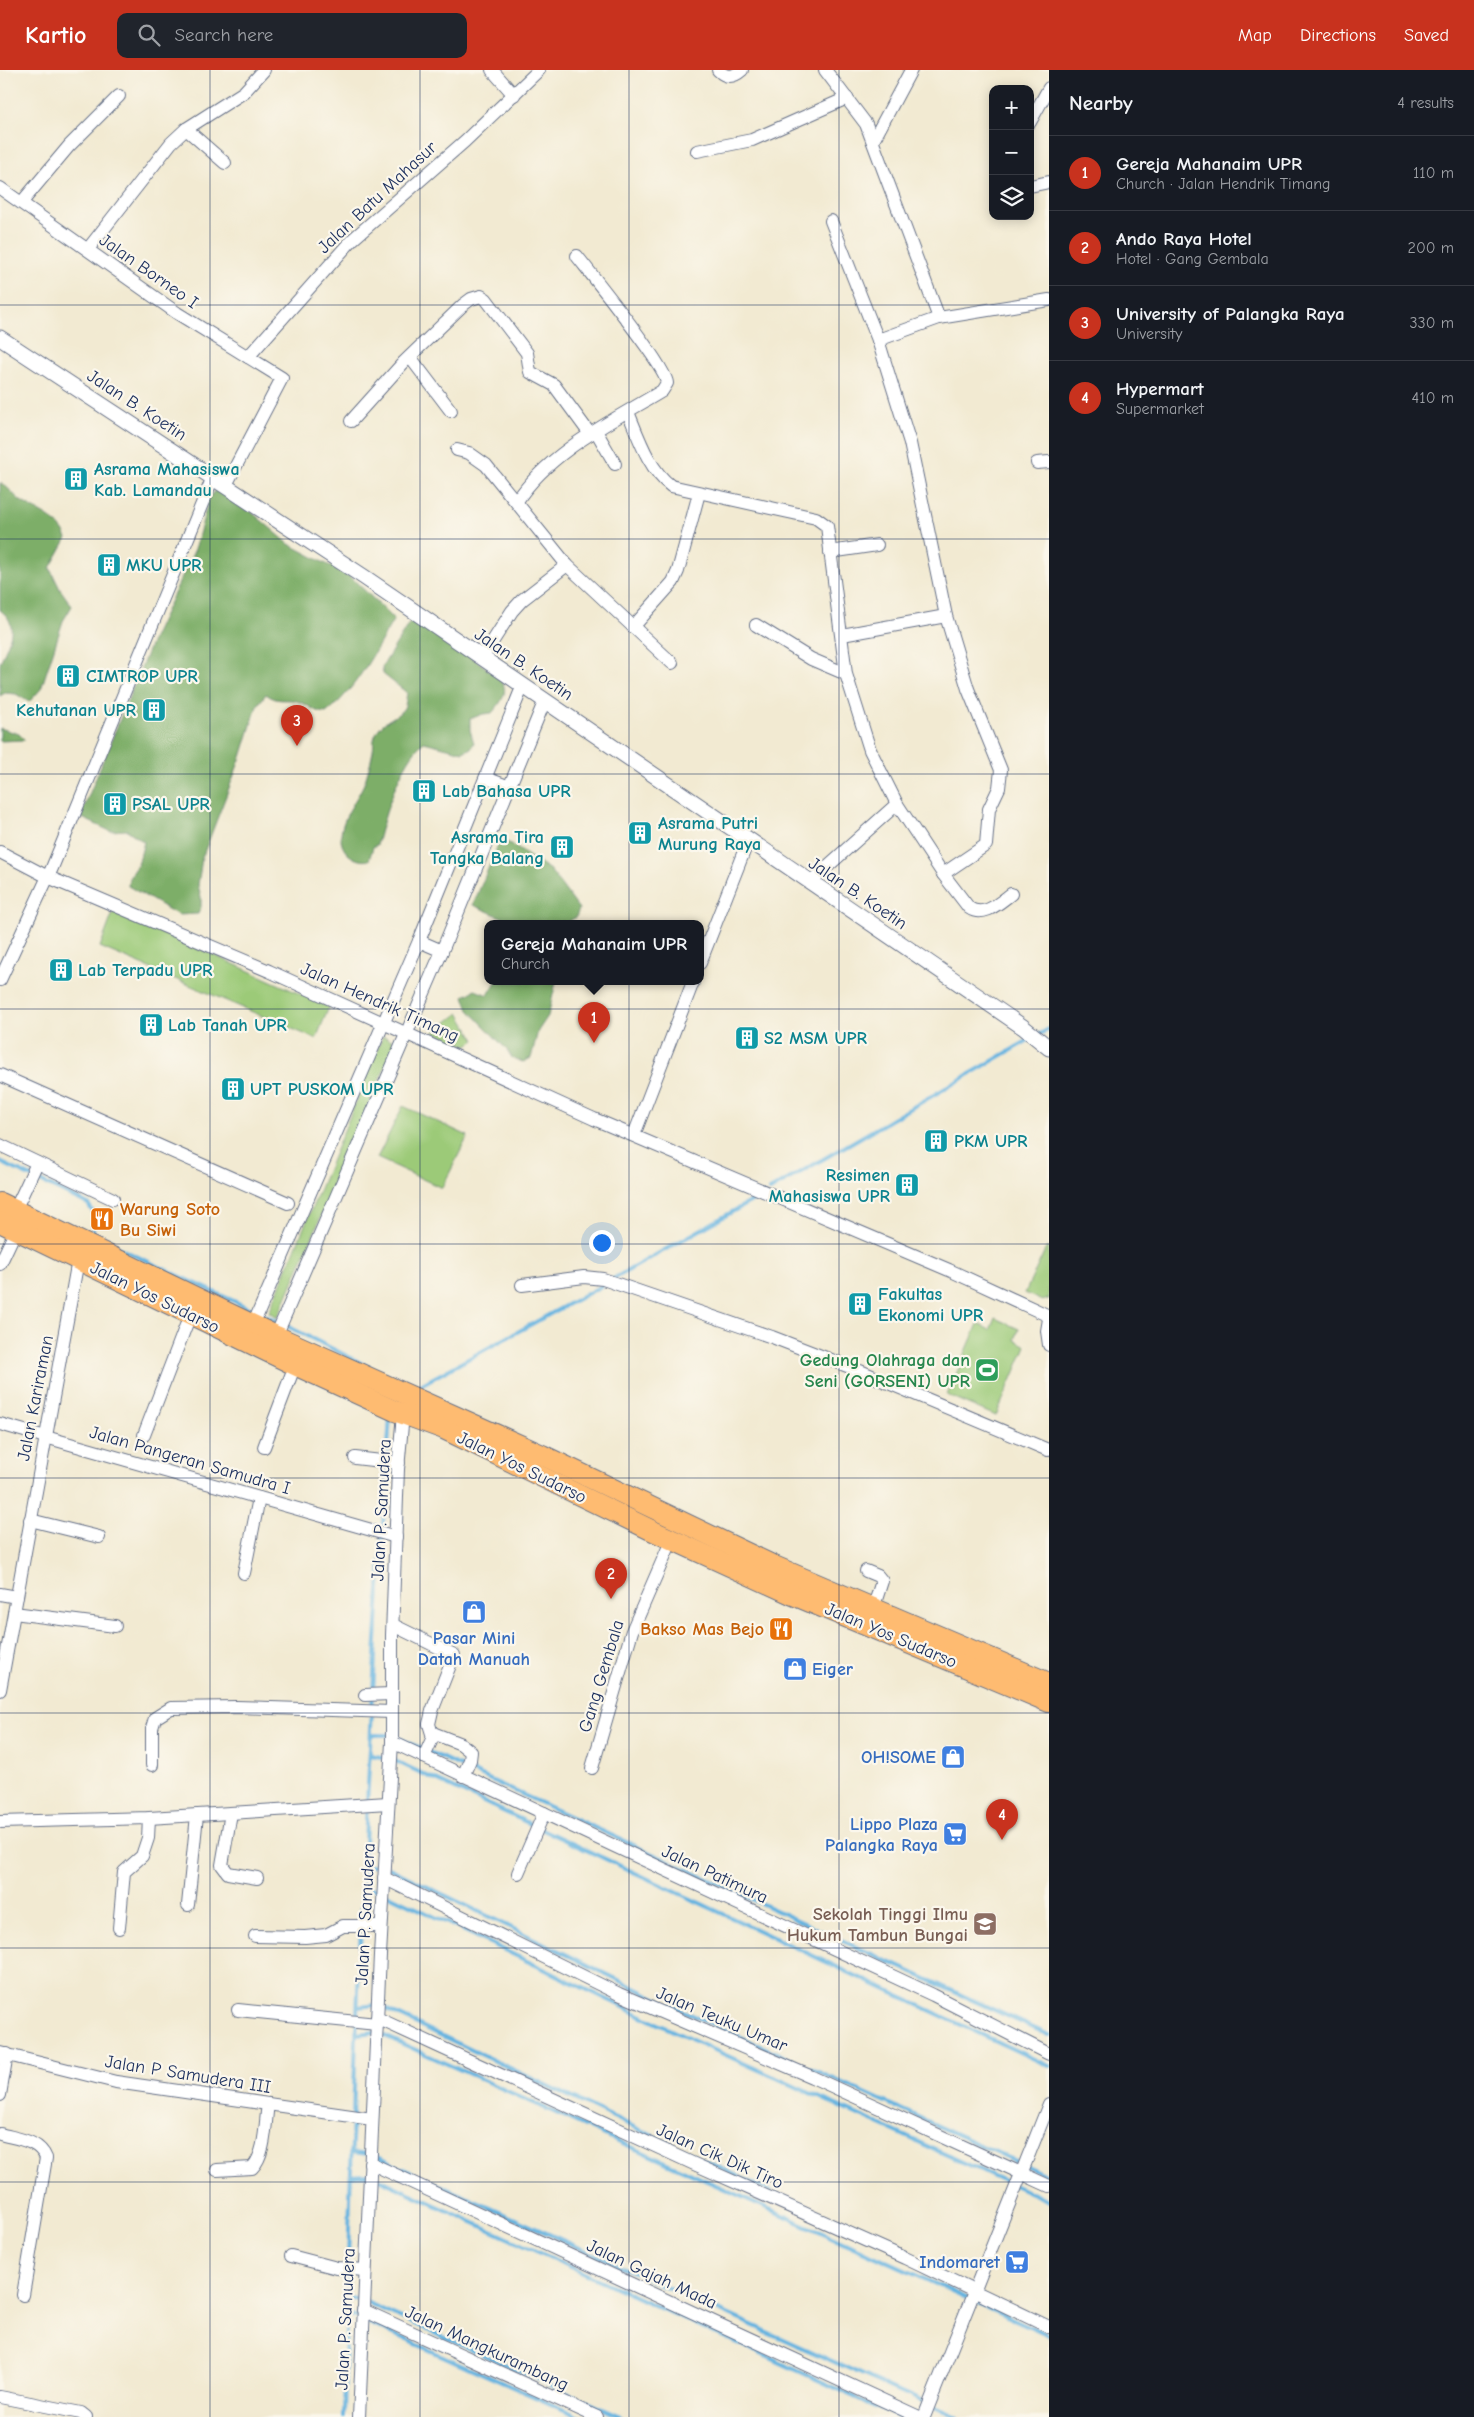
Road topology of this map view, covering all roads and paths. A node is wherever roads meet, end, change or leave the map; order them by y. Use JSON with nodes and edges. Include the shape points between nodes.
{"nodes":[{"id":1,"x":264,"y":70,"type":"edge"},
{"id":2,"x":492,"y":70,"type":"edge"},
{"id":3,"x":539,"y":70,"type":"edge"},
{"id":4,"x":718,"y":70,"type":"edge"},
{"id":5,"x":742,"y":70,"type":"edge"},
{"id":6,"x":824,"y":70,"type":"edge"},
{"id":7,"x":912,"y":70,"type":"edge"},
{"id":8,"x":1049,"y":88,"type":"edge"},
{"id":9,"x":514,"y":95,"type":"junction"},
{"id":10,"x":119,"y":96,"type":"dead end"},
{"id":11,"x":848,"y":98,"type":"junction"},
{"id":12,"x":1034,"y":115,"type":"edge"},
{"id":13,"x":186,"y":129,"type":"junction"},
{"id":14,"x":873,"y":141,"type":"junction"},
{"id":15,"x":697,"y":150,"type":"dead end"},
{"id":16,"x":225,"y":162,"type":"dead end"},
{"id":17,"x":1049,"y":182,"type":"edge"},
{"id":18,"x":1034,"y":185,"type":"edge"},
{"id":19,"x":0,"y":188,"type":"edge"},
{"id":20,"x":22,"y":202,"type":"junction"},
{"id":21,"x":831,"y":221,"type":"dead end"},
{"id":22,"x":88,"y":249,"type":"junction"},
{"id":23,"x":577,"y":256,"type":"dead end"},
{"id":24,"x":1049,"y":300,"type":"edge"},
{"id":25,"x":939,"y":318,"type":"junction"},
{"id":26,"x":0,"y":338,"type":"edge"},
{"id":27,"x":878,"y":340,"type":"junction"},
{"id":28,"x":248,"y":357,"type":"junction"},
{"id":29,"x":410,"y":357,"type":"junction"},
{"id":30,"x":452,"y":411,"type":"dead end"},
{"id":31,"x":628,"y":412,"type":"junction"},
{"id":32,"x":351,"y":421,"type":"dead end"},
{"id":33,"x":593,"y":433,"type":"junction"},
{"id":34,"x":457,"y":450,"type":"dead end"},
{"id":35,"x":615,"y":464,"type":"dead end"},
{"id":36,"x":220,"y":482,"type":"junction"},
{"id":37,"x":699,"y":493,"type":"junction"},
{"id":38,"x":517,"y":501,"type":"junction"},
{"id":39,"x":876,"y":545,"type":"dead end"},
{"id":40,"x":830,"y":552,"type":"junction"},
{"id":41,"x":567,"y":565,"type":"junction"},
{"id":42,"x":946,"y":616,"type":"junction"},
{"id":43,"x":756,"y":625,"type":"dead end"},
{"id":44,"x":633,"y":627,"type":"junction"},
{"id":45,"x":842,"y":635,"type":"junction"},
{"id":46,"x":482,"y":658,"type":"junction"},
{"id":47,"x":672,"y":663,"type":"dead end"},
{"id":48,"x":846,"y":674,"type":"junction"},
{"id":49,"x":523,"y":685,"type":"junction"},
{"id":50,"x":545,"y":700,"type":"junction"},
{"id":51,"x":486,"y":778,"type":"junction"},
{"id":52,"x":510,"y":787,"type":"junction"},
{"id":53,"x":897,"y":804,"type":"junction"},
{"id":54,"x":748,"y":841,"type":"junction"},
{"id":55,"x":0,"y":852,"type":"edge"},
{"id":56,"x":943,"y":874,"type":"junction"},
{"id":57,"x":48,"y":877,"type":"junction"},
{"id":58,"x":810,"y":882,"type":"junction"},
{"id":59,"x":1011,"y":894,"type":"dead end"},
{"id":60,"x":419,"y":941,"type":"junction"},
{"id":61,"x":442,"y":951,"type":"junction"},
{"id":62,"x":704,"y":953,"type":"edge"},
{"id":63,"x":0,"y":980,"type":"edge"},
{"id":64,"x":692,"y":985,"type":"edge"},
{"id":65,"x":384,"y":1024,"type":"junction"},
{"id":66,"x":406,"y":1033,"type":"junction"},
{"id":67,"x":1047,"y":1046,"type":"edge"},
{"id":68,"x":0,"y":1075,"type":"edge"},
{"id":69,"x":634,"y":1135,"type":"junction"},
{"id":70,"x":0,"y":1145,"type":"edge"},
{"id":71,"x":33,"y":1172,"type":"junction"},
{"id":72,"x":113,"y":1199,"type":"dead end"},
{"id":73,"x":288,"y":1203,"type":"dead end"},
{"id":74,"x":8,"y":1216,"type":"edge"},
{"id":75,"x":78,"y":1260,"type":"junction"},
{"id":76,"x":0,"y":1264,"type":"edge"},
{"id":77,"x":522,"y":1285,"type":"dead end"},
{"id":78,"x":190,"y":1315,"type":"junction"},
{"id":79,"x":1049,"y":1317,"type":"edge"},
{"id":80,"x":254,"y":1325,"type":"junction"},
{"id":81,"x":276,"y":1336,"type":"junction"},
{"id":82,"x":1049,"y":1345,"type":"edge"},
{"id":83,"x":295,"y":1365,"type":"junction"},
{"id":84,"x":392,"y":1401,"type":"junction"},
{"id":85,"x":0,"y":1424,"type":"edge"},
{"id":86,"x":144,"y":1435,"type":"dead end"},
{"id":87,"x":45,"y":1436,"type":"junction"},
{"id":88,"x":264,"y":1448,"type":"dead end"},
{"id":89,"x":1049,"y":1449,"type":"edge"},
{"id":90,"x":355,"y":1458,"type":"dead end"},
{"id":91,"x":399,"y":1462,"type":"junction"},
{"id":92,"x":259,"y":1498,"type":"junction"},
{"id":93,"x":649,"y":1518,"type":"junction"},
{"id":94,"x":30,"y":1520,"type":"junction"},
{"id":95,"x":99,"y":1537,"type":"dead end"},
{"id":96,"x":396,"y":1538,"type":"junction"},
{"id":97,"x":672,"y":1540,"type":"junction"},
{"id":98,"x":866,"y":1571,"type":"dead end"},
{"id":99,"x":244,"y":1573,"type":"dead end"},
{"id":100,"x":0,"y":1594,"type":"edge"},
{"id":101,"x":818,"y":1595,"type":"junction"},
{"id":102,"x":17,"y":1597,"type":"junction"},
{"id":103,"x":873,"y":1609,"type":"junction"},
{"id":104,"x":14,"y":1613,"type":"junction"},
{"id":105,"x":393,"y":1625,"type":"junction"},
{"id":106,"x":115,"y":1626,"type":"dead end"},
{"id":107,"x":1049,"y":1682,"type":"edge"},
{"id":108,"x":0,"y":1690,"type":"edge"},
{"id":109,"x":391,"y":1694,"type":"junction"},
{"id":110,"x":365,"y":1695,"type":"dead end"},
{"id":111,"x":1049,"y":1702,"type":"edge"},
{"id":112,"x":392,"y":1712,"type":"junction"},
{"id":113,"x":433,"y":1733,"type":"junction"},
{"id":114,"x":392,"y":1742,"type":"junction"},
{"id":115,"x":424,"y":1757,"type":"junction"},
{"id":116,"x":152,"y":1765,"type":"dead end"},
{"id":117,"x":592,"y":1768,"type":"dead end"},
{"id":118,"x":463,"y":1776,"type":"junction"},
{"id":119,"x":388,"y":1802,"type":"junction"},
{"id":120,"x":231,"y":1813,"type":"junction"},
{"id":121,"x":544,"y":1813,"type":"junction"},
{"id":122,"x":197,"y":1815,"type":"junction"},
{"id":123,"x":149,"y":1818,"type":"junction"},
{"id":124,"x":0,"y":1822,"type":"edge"},
{"id":125,"x":518,"y":1873,"type":"dead end"},
{"id":126,"x":257,"y":1878,"type":"dead end"},
{"id":127,"x":384,"y":1878,"type":"junction"},
{"id":128,"x":188,"y":1905,"type":"dead end"},
{"id":129,"x":381,"y":1926,"type":"junction"},
{"id":130,"x":119,"y":1928,"type":"dead end"},
{"id":131,"x":255,"y":1936,"type":"dead end"},
{"id":132,"x":238,"y":2010,"type":"dead end"},
{"id":133,"x":377,"y":2021,"type":"junction"},
{"id":134,"x":3,"y":2054,"type":"edge"},
{"id":135,"x":1049,"y":2054,"type":"edge"},
{"id":136,"x":0,"y":2095,"type":"edge"},
{"id":137,"x":268,"y":2104,"type":"junction"},
{"id":138,"x":1049,"y":2104,"type":"edge"},
{"id":139,"x":372,"y":2118,"type":"junction"},
{"id":140,"x":0,"y":2134,"type":"edge"},
{"id":141,"x":370,"y":2162,"type":"junction"},
{"id":142,"x":217,"y":2170,"type":"dead end"},
{"id":143,"x":1021,"y":2173,"type":"junction"},
{"id":144,"x":1049,"y":2186,"type":"edge"},
{"id":145,"x":291,"y":2256,"type":"dead end"},
{"id":146,"x":365,"y":2270,"type":"junction"},
{"id":147,"x":974,"y":2293,"type":"junction"},
{"id":148,"x":23,"y":2295,"type":"dead end"},
{"id":149,"x":363,"y":2310,"type":"junction"},
{"id":150,"x":1049,"y":2327,"type":"edge"},
{"id":151,"x":0,"y":2397,"type":"edge"},
{"id":152,"x":86,"y":2417,"type":"edge"},
{"id":153,"x":359,"y":2417,"type":"edge"},
{"id":154,"x":597,"y":2417,"type":"edge"},
{"id":155,"x":919,"y":2417,"type":"edge"},
{"id":156,"x":924,"y":2417,"type":"edge"}],
"edges":[{"from":1,"to":13,"type":"street","via":[[244,92]]},
{"from":2,"to":9,"type":"street"},
{"from":3,"to":9,"type":"street","name":"Jalan Batu Mahasur"},
{"from":4,"to":5,"type":"street","via":[[729,77]]},
{"from":6,"to":11,"type":"street"},
{"from":7,"to":14,"type":"street"},
{"from":8,"to":12,"type":"street"},
{"from":9,"to":28,"type":"street","name":"Jalan Batu Mahasur","via":[[352,240]]},
{"from":10,"to":20,"type":"street","via":[[69,146]]},
{"from":11,"to":14,"type":"street"},
{"from":11,"to":15,"type":"street","via":[[752,140]]},
{"from":13,"to":16,"type":"street"},
{"from":13,"to":22,"type":"street","via":[[171,143]]},
{"from":14,"to":25,"type":"street"},
{"from":17,"to":18,"type":"street"},
{"from":19,"to":20,"type":"street","name":"Jalan Borneo I"},
{"from":20,"to":22,"type":"street","name":"Jalan Borneo I"},
{"from":21,"to":27,"type":"street"},
{"from":22,"to":28,"type":"street","name":"Jalan Borneo I","via":[[177,313]]},
{"from":23,"to":31,"type":"street","via":[[667,379],[662,391]]},
{"from":24,"to":25,"type":"street"},
{"from":25,"to":27,"type":"street"},
{"from":26,"to":36,"type":"street","name":"Jalan B. Koetin"},
{"from":27,"to":42,"type":"street","via":[[910,443]]},
{"from":28,"to":36,"type":"street","name":"Jalan Borneo I","via":[[282,378]]},
{"from":29,"to":30,"type":"street"},
{"from":29,"to":32,"type":"street"},
{"from":29,"to":33,"type":"street","via":[[463,305],[481,296],[527,353],[530,372],[554,385]]},
{"from":31,"to":33,"type":"street"},
{"from":31,"to":37,"type":"street","via":[[660,476],[677,489]]},
{"from":33,"to":35,"type":"street"},
{"from":33,"to":38,"type":"street","via":[[529,482]]},
{"from":34,"to":38,"type":"street","via":[[480,459]]},
{"from":36,"to":46,"type":"street","name":"Jalan B. Koetin"},
{"from":36,"to":57,"type":"street"},
{"from":37,"to":40,"type":"street","via":[[816,518],[826,526]]},
{"from":37,"to":44,"type":"street","via":[[678,572]]},
{"from":38,"to":41,"type":"street"},
{"from":39,"to":40,"type":"street"},
{"from":40,"to":45,"type":"street"},
{"from":41,"to":44,"type":"street"},
{"from":41,"to":46,"type":"street","via":[[522,600]]},
{"from":42,"to":45,"type":"street"},
{"from":42,"to":56,"type":"street","via":[[968,689],[997,757],[1001,780],[989,809],[986,844]]},
{"from":43,"to":48,"type":"street","via":[[811,660]]},
{"from":44,"to":47,"type":"street"},
{"from":45,"to":48,"type":"street"},
{"from":46,"to":49,"type":"street","name":"Jalan B. Koetin"},
{"from":48,"to":53,"type":"street","via":[[870,750]]},
{"from":49,"to":50,"type":"street","name":"Jalan B. Koetin"},
{"from":49,"to":51,"type":"street"},
{"from":50,"to":52,"type":"street"},
{"from":50,"to":54,"type":"street","name":"Jalan B. Koetin"},
{"from":51,"to":52,"type":"street"},
{"from":51,"to":60,"type":"street"},
{"from":52,"to":61,"type":"street"},
{"from":53,"to":56,"type":"street"},
{"from":53,"to":58,"type":"street"},
{"from":54,"to":58,"type":"street","name":"Jalan B. Koetin"},
{"from":54,"to":62,"type":"street"},
{"from":55,"to":57,"type":"street","name":"Jalan Hendrik Timang"},
{"from":56,"to":59,"type":"street","via":[[975,912],[989,909]]},
{"from":57,"to":63,"type":"street"},
{"from":57,"to":65,"type":"street","name":"Jalan Hendrik Timang"},
{"from":58,"to":67,"type":"street","name":"Jalan B. Koetin"},
{"from":60,"to":61,"type":"street"},
{"from":60,"to":65,"type":"street"},
{"from":61,"to":66,"type":"street"},
{"from":64,"to":69,"type":"street"},
{"from":65,"to":66,"type":"street","name":"Jalan Hendrik Timang"},
{"from":65,"to":80,"type":"street"},
{"from":66,"to":69,"type":"street","name":"Jalan Hendrik Timang"},
{"from":66,"to":81,"type":"street"},
{"from":68,"to":73,"type":"street"},
{"from":69,"to":79,"type":"street","name":"Jalan Hendrik Timang","via":[[949,1270]]},
{"from":70,"to":71,"type":"street"},
{"from":71,"to":72,"type":"street"},
{"from":71,"to":74,"type":"street"},
{"from":74,"to":75,"type":"main road","name":"Jalan Yos Sudarso"},
{"from":74,"to":76,"type":"street"},
{"from":74,"to":80,"type":"main road","name":"Jalan Yos Sudarso"},
{"from":75,"to":78,"type":"main road","name":"Jalan Yos Sudarso"},
{"from":75,"to":87,"type":"street","name":"Jalan Kariraman"},
{"from":77,"to":89,"type":"street","via":[[584,1277],[603,1279],[772,1337]]},
{"from":78,"to":83,"type":"main road","name":"Jalan Yos Sudarso"},
{"from":78,"to":86,"type":"street"},
{"from":79,"to":82,"type":"street"},
{"from":80,"to":81,"type":"main road","name":"Jalan Yos Sudarso"},
{"from":81,"to":84,"type":"main road","name":"Jalan Yos Sudarso"},
{"from":83,"to":84,"type":"main road","name":"Jalan Yos Sudarso"},
{"from":83,"to":88,"type":"street"},
{"from":84,"to":91,"type":"street","name":"Jalan P. Samudera"},
{"from":84,"to":93,"type":"main road","name":"Jalan Yos Sudarso","via":[[444,1429]]},
{"from":85,"to":87,"type":"street","name":"Jalan Pangeran Samudra I"},
{"from":87,"to":92,"type":"street","name":"Jalan Pangeran Samudra I"},
{"from":87,"to":94,"type":"street","name":"Jalan Kariraman"},
{"from":90,"to":91,"type":"street"},
{"from":91,"to":96,"type":"street","name":"Jalan P. Samudera"},
{"from":92,"to":96,"type":"street","name":"Jalan Pangeran Samudra I"},
{"from":92,"to":99,"type":"street"},
{"from":93,"to":97,"type":"main road","name":"Jalan Yos Sudarso"},
{"from":93,"to":101,"type":"main road","name":"Jalan Yos Sudarso"},
{"from":94,"to":95,"type":"street"},
{"from":94,"to":102,"type":"street","name":"Jalan Kariraman"},
{"from":96,"to":105,"type":"street","name":"Jalan P. Samudera"},
{"from":97,"to":101,"type":"main road","name":"Jalan Yos Sudarso"},
{"from":97,"to":117,"type":"street","name":"Gang Gembala","via":[[632,1631]]},
{"from":98,"to":103,"type":"street","via":[[882,1581]]},
{"from":100,"to":102,"type":"street"},
{"from":101,"to":103,"type":"main road","name":"Jalan Yos Sudarso"},
{"from":101,"to":111,"type":"main road","name":"Jalan Yos Sudarso"},
{"from":102,"to":104,"type":"street","name":"Jalan Kariraman"},
{"from":103,"to":107,"type":"main road","name":"Jalan Yos Sudarso"},
{"from":104,"to":106,"type":"street"},
{"from":104,"to":108,"type":"street","name":"Jalan Kariraman"},
{"from":105,"to":109,"type":"street","name":"Jalan P. Samudera"},
{"from":105,"to":113,"type":"street","via":[[454,1655],[430,1719]]},
{"from":109,"to":110,"type":"street"},
{"from":109,"to":112,"type":"street","name":"Jalan P. Samudera"},
{"from":112,"to":114,"type":"street","name":"Jalan P. Samudera"},
{"from":112,"to":116,"type":"street","via":[[171,1708],[155,1718]]},
{"from":113,"to":115,"type":"street"},
{"from":113,"to":118,"type":"street","via":[[461,1744],[471,1752]]},
{"from":114,"to":115,"type":"street","name":"Jalan Patimura"},
{"from":114,"to":119,"type":"street","name":"Jalan P. Samudera"},
{"from":115,"to":118,"type":"street","name":"Jalan Patimura"},
{"from":118,"to":121,"type":"street","name":"Jalan Patimura"},
{"from":119,"to":120,"type":"street"},
{"from":119,"to":127,"type":"street","name":"Jalan P. Samudera"},
{"from":120,"to":122,"type":"street"},
{"from":120,"to":126,"type":"street","via":[[222,1865],[228,1873]]},
{"from":121,"to":125,"type":"street"},
{"from":121,"to":135,"type":"street","name":"Jalan Patimura","via":[[933,1995]]},
{"from":122,"to":123,"type":"street"},
{"from":122,"to":128,"type":"street"},
{"from":123,"to":124,"type":"street"},
{"from":123,"to":130,"type":"street","via":[[150,1828],[142,1856],[124,1872]]},
{"from":127,"to":129,"type":"street","name":"Jalan P. Samudera"},
{"from":127,"to":143,"type":"street","name":"Jalan Teuku Umar","via":[[619,1994],[812,2077]]},
{"from":129,"to":131,"type":"street","via":[[343,1926],[326,1935],[305,1937]]},
{"from":129,"to":133,"type":"street","name":"Jalan P. Samudera"},
{"from":132,"to":133,"type":"street","name":"Jalan Cik Dik Tiro"},
{"from":133,"to":139,"type":"street","name":"Jalan P. Samudera"},
{"from":133,"to":147,"type":"street","name":"Jalan Cik Dik Tiro","via":[[897,2254]]},
{"from":134,"to":136,"type":"street"},
{"from":134,"to":137,"type":"street","name":"Jalan P Samudera III","via":[[116,2082]]},
{"from":137,"to":139,"type":"street","name":"Jalan P Samudera III"},
{"from":137,"to":142,"type":"street","via":[[257,2163],[247,2169]]},
{"from":138,"to":143,"type":"street"},
{"from":139,"to":141,"type":"street","name":"Jalan P. Samudera"},
{"from":140,"to":148,"type":"street","via":[[34,2144],[43,2150],[46,2158]]},
{"from":141,"to":146,"type":"street","name":"Jalan P. Samudera"},
{"from":141,"to":155,"type":"street","name":"Jalan Gajah Mada"},
{"from":143,"to":144,"type":"street","name":"Jalan Teuku Umar"},
{"from":143,"to":147,"type":"street"},
{"from":145,"to":146,"type":"street","via":[[337,2268]]},
{"from":146,"to":149,"type":"street","name":"Jalan P. Samudera"},
{"from":147,"to":150,"type":"street","name":"Jalan Cik Dik Tiro"},
{"from":147,"to":156,"type":"street"},
{"from":149,"to":153,"type":"street","name":"Jalan P. Samudera"},
{"from":149,"to":154,"type":"street","name":"Jalan Mangkurambang"},
{"from":151,"to":152,"type":"street","via":[[81,2413]]}]}
